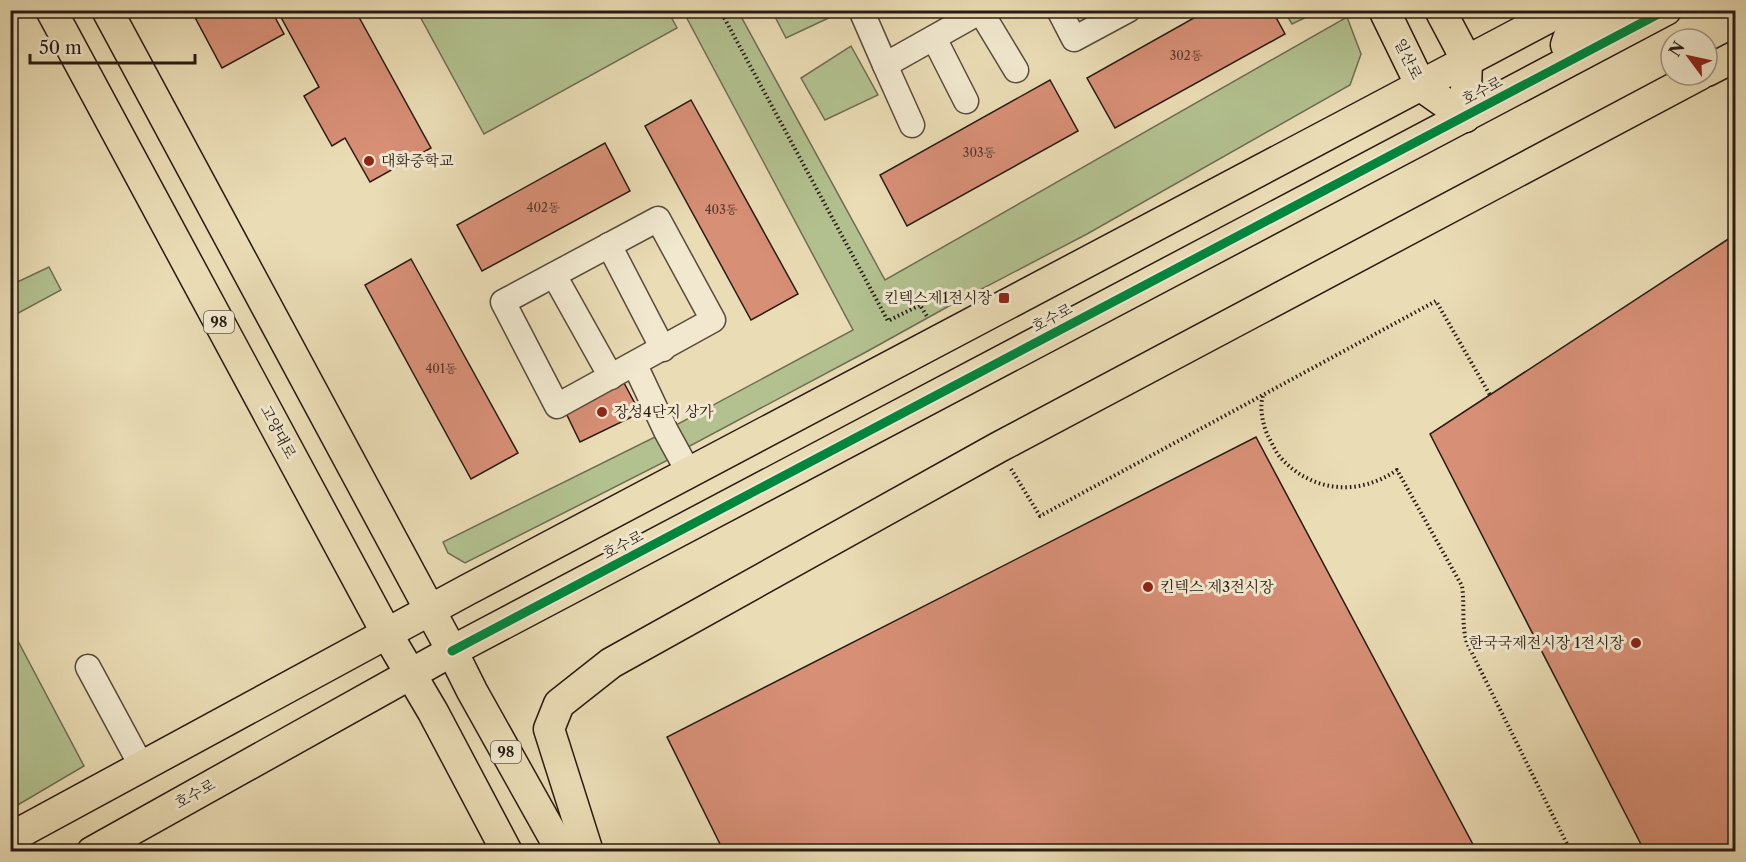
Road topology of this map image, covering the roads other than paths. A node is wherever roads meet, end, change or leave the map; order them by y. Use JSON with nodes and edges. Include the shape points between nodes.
{"nodes":[{"id":1,"x":51,"y":10,"type":"edge"},
{"id":2,"x":107,"y":10,"type":"edge"},
{"id":3,"x":861,"y":10,"type":"edge"},
{"id":4,"x":1059,"y":10,"type":"edge"},
{"id":5,"x":1128,"y":10,"type":"edge"},
{"id":6,"x":1384,"y":10,"type":"edge"},
{"id":7,"x":1440,"y":10,"type":"edge"},
{"id":8,"x":1563,"y":10,"type":"edge"},
{"id":9,"x":1620,"y":10,"type":"edge"},
{"id":10,"x":1666,"y":10,"type":"edge"},
{"id":11,"x":982,"y":11,"type":"edge"},
{"id":12,"x":934,"y":38,"type":"junction"},
{"id":13,"x":1585,"y":53,"type":"junction"},
{"id":14,"x":1736,"y":56,"type":"edge"},
{"id":15,"x":1467,"y":61,"type":"junction"},
{"id":16,"x":885,"y":65,"type":"junction"},
{"id":17,"x":1719,"y":65,"type":"edge"},
{"id":18,"x":1016,"y":70,"type":"dead end"},
{"id":19,"x":1421,"y":86,"type":"junction"},
{"id":20,"x":1676,"y":87,"type":"edge"},
{"id":21,"x":966,"y":101,"type":"dead end"},
{"id":22,"x":1465,"y":117,"type":"junction"},
{"id":23,"x":912,"y":125,"type":"dead end"},
{"id":24,"x":609,"y":245,"type":"junction"},
{"id":25,"x":554,"y":275,"type":"junction"},
{"id":26,"x":663,"y":349,"type":"junction"},
{"id":27,"x":635,"y":365,"type":"junction"},
{"id":28,"x":611,"y":377,"type":"junction"},
{"id":29,"x":689,"y":472,"type":"junction"},
{"id":30,"x":429,"y":610,"type":"junction"},
{"id":31,"x":387,"y":634,"type":"junction"},
{"id":32,"x":452,"y":651,"type":"junction"},
{"id":33,"x":88,"y":667,"type":"dead end"},
{"id":34,"x":412,"y":674,"type":"junction"},
{"id":35,"x":142,"y":767,"type":"junction"},
{"id":36,"x":10,"y":838,"type":"edge"},
{"id":37,"x":92,"y":852,"type":"edge"},
{"id":38,"x":507,"y":852,"type":"edge"},
{"id":39,"x":562,"y":852,"type":"edge"},
{"id":40,"x":588,"y":852,"type":"edge"}],
"edges":[{"from":1,"to":31,"type":"main road","name":"고양대로","number":"98"},
{"from":2,"to":30,"type":"main road","number":"98"},
{"from":3,"to":16,"type":"lane"},
{"from":4,"to":5,"type":"lane","via":[[1074,39]]},
{"from":6,"to":19,"type":"main road","name":"일산로"},
{"from":7,"to":15,"type":"main road"},
{"from":8,"to":15,"type":"main road"},
{"from":9,"to":13,"type":"main road","via":[[1568,39],[1569,50]]},
{"from":10,"to":13,"type":"main road","name":"호수로"},
{"from":11,"to":12,"type":"lane"},
{"from":11,"to":18,"type":"lane"},
{"from":12,"to":16,"type":"lane"},
{"from":12,"to":21,"type":"lane"},
{"from":13,"to":22,"type":"main road","name":"호수로"},
{"from":14,"to":17,"type":"main road"},
{"from":15,"to":19,"type":"main road"},
{"from":15,"to":22,"type":"main road"},
{"from":16,"to":23,"type":"lane"},
{"from":19,"to":22,"type":"main road","name":"일산로"},
{"from":19,"to":29,"type":"main road"},
{"from":20,"to":40,"type":"main road","via":[[999,447],[611,663],[559,704],[549,729]]},
{"from":22,"to":32,"type":"main road","name":"호수로"},
{"from":24,"to":25,"type":"lane"},
{"from":24,"to":26,"type":"lane"},
{"from":24,"to":26,"type":"lane","via":[[658,219],[713,320]]},
{"from":25,"to":28,"type":"lane"},
{"from":25,"to":28,"type":"lane","via":[[503,302],[556,406]]},
{"from":26,"to":27,"type":"lane"},
{"from":27,"to":28,"type":"lane"},
{"from":27,"to":29,"type":"lane"},
{"from":29,"to":30,"type":"main road"},
{"from":30,"to":31,"type":"main road"},
{"from":30,"to":32,"type":"main road","number":"98"},
{"from":31,"to":34,"type":"main road","name":"고양대로","number":"98"},
{"from":31,"to":35,"type":"main road"},
{"from":32,"to":34,"type":"main road","name":"호수로"},
{"from":32,"to":39,"type":"main road","number":"98"},
{"from":33,"to":35,"type":"lane"},
{"from":34,"to":37,"type":"main road","name":"호수로"},
{"from":34,"to":38,"type":"main road","name":"고양대로","number":"98"},
{"from":35,"to":36,"type":"main road"}]}
